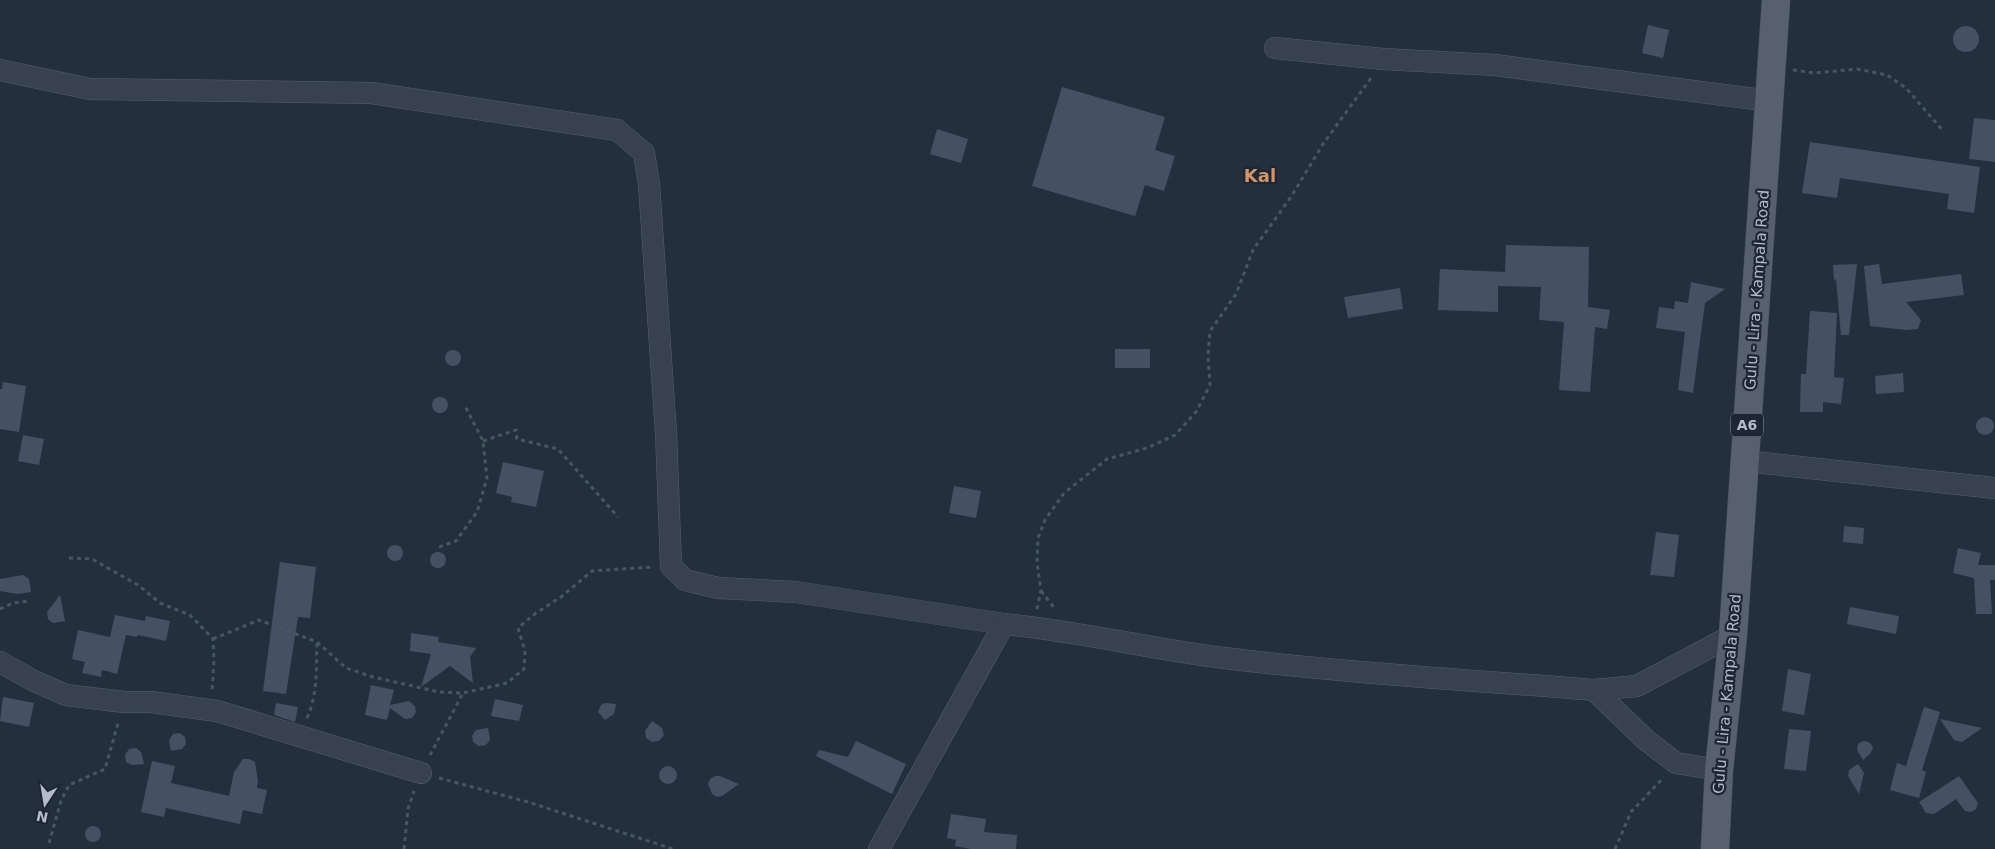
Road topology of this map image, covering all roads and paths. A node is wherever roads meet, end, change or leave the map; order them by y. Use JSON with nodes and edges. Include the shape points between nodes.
{"nodes":[{"id":1,"x":1776,"y":0,"type":"edge"},
{"id":2,"x":1275,"y":48,"type":"dead end"},
{"id":3,"x":1383,"y":59,"type":"junction"},
{"id":4,"x":1772,"y":67,"type":"junction"},
{"id":5,"x":0,"y":70,"type":"edge"},
{"id":6,"x":1770,"y":101,"type":"junction"},
{"id":7,"x":1944,"y":132,"type":"dead end"},
{"id":8,"x":465,"y":406,"type":"dead end"},
{"id":9,"x":483,"y":441,"type":"junction"},
{"id":10,"x":1745,"y":461,"type":"junction"},
{"id":11,"x":1995,"y":488,"type":"edge"},
{"id":12,"x":618,"y":516,"type":"dead end"},
{"id":13,"x":438,"y":548,"type":"dead end"},
{"id":14,"x":69,"y":558,"type":"dead end"},
{"id":15,"x":671,"y":566,"type":"junction"},
{"id":16,"x":29,"y":601,"type":"dead end"},
{"id":17,"x":0,"y":609,"type":"edge"},
{"id":18,"x":1004,"y":624,"type":"junction"},
{"id":19,"x":1033,"y":627,"type":"junction"},
{"id":20,"x":1733,"y":635,"type":"junction"},
{"id":21,"x":213,"y":639,"type":"junction"},
{"id":22,"x":316,"y":642,"type":"junction"},
{"id":23,"x":0,"y":662,"type":"edge"},
{"id":24,"x":1594,"y":690,"type":"junction"},
{"id":25,"x":463,"y":692,"type":"junction"},
{"id":26,"x":124,"y":702,"type":"junction"},
{"id":27,"x":218,"y":711,"type":"junction"},
{"id":28,"x":298,"y":737,"type":"junction"},
{"id":29,"x":1676,"y":763,"type":"junction"},
{"id":30,"x":1720,"y":770,"type":"junction"},
{"id":31,"x":421,"y":773,"type":"junction"},
{"id":32,"x":49,"y":843,"type":"dead end"},
{"id":33,"x":404,"y":849,"type":"edge"},
{"id":34,"x":673,"y":849,"type":"edge"},
{"id":35,"x":880,"y":849,"type":"edge"},
{"id":36,"x":1615,"y":849,"type":"edge"},
{"id":37,"x":1715,"y":849,"type":"edge"}],
"edges":[{"from":1,"to":4,"type":"main road","name":"Gulu - Lira - Kampala Road","number":"A6"},
{"from":2,"to":3,"type":"street"},
{"from":3,"to":6,"type":"street","via":[[1495,65]]},
{"from":3,"to":19,"type":"path","via":[[1253,250],[1236,294],[1210,331],[1210,385],[1196,412],[1175,435],[1147,448],[1107,459],[1064,493],[1045,520],[1038,538],[1041,590]]},
{"from":4,"to":6,"type":"main road","name":"Gulu - Lira - Kampala Road","number":"A6"},
{"from":4,"to":7,"type":"path","via":[[1815,73],[1857,69],[1887,74],[1906,88]]},
{"from":5,"to":15,"type":"street","via":[[90,89],[372,93],[618,130],[644,154],[648,184],[666,433]]},
{"from":6,"to":10,"type":"main road","name":"Gulu - Lira - Kampala Road","number":"A6"},
{"from":8,"to":9,"type":"path"},
{"from":9,"to":12,"type":"path","via":[[516,430],[516,439],[558,449]]},
{"from":9,"to":13,"type":"path","via":[[487,478],[477,512],[456,541]]},
{"from":10,"to":11,"type":"street"},
{"from":10,"to":20,"type":"main road","name":"Gulu - Lira - Kampala Road","number":"A6"},
{"from":14,"to":21,"type":"path","via":[[92,559],[110,569],[138,585],[160,603],[190,615]]},
{"from":15,"to":18,"type":"street","via":[[685,580],[718,588],[796,592]]},
{"from":15,"to":25,"type":"path","via":[[592,571],[518,628],[525,651],[524,669],[507,682]]},
{"from":16,"to":17,"type":"path","via":[[12,603]]},
{"from":18,"to":19,"type":"street"},
{"from":18,"to":35,"type":"street"},
{"from":19,"to":24,"type":"street","via":[[1249,661]]},
{"from":20,"to":24,"type":"street","via":[[1637,686]]},
{"from":20,"to":30,"type":"main road","name":"Gulu - Lira - Kampala Road","number":"A6"},
{"from":21,"to":22,"type":"path","via":[[259,620]]},
{"from":21,"to":27,"type":"path","via":[[211,696]]},
{"from":22,"to":25,"type":"path","via":[[346,668],[439,692]]},
{"from":22,"to":28,"type":"path","via":[[312,707]]},
{"from":23,"to":26,"type":"street","via":[[66,695]]},
{"from":24,"to":29,"type":"street","via":[[1646,740]]},
{"from":25,"to":31,"type":"path"},
{"from":26,"to":27,"type":"street","via":[[151,702]]},
{"from":26,"to":32,"type":"path","via":[[105,770],[69,785]]},
{"from":27,"to":28,"type":"street"},
{"from":28,"to":31,"type":"street"},
{"from":29,"to":30,"type":"street"},
{"from":29,"to":36,"type":"path","via":[[1631,812]]},
{"from":30,"to":37,"type":"main road","name":"Gulu - Lira - Kampala Road","number":"A6"},
{"from":31,"to":33,"type":"path","via":[[408,809]]},
{"from":31,"to":34,"type":"path","via":[[528,802]]}]}
